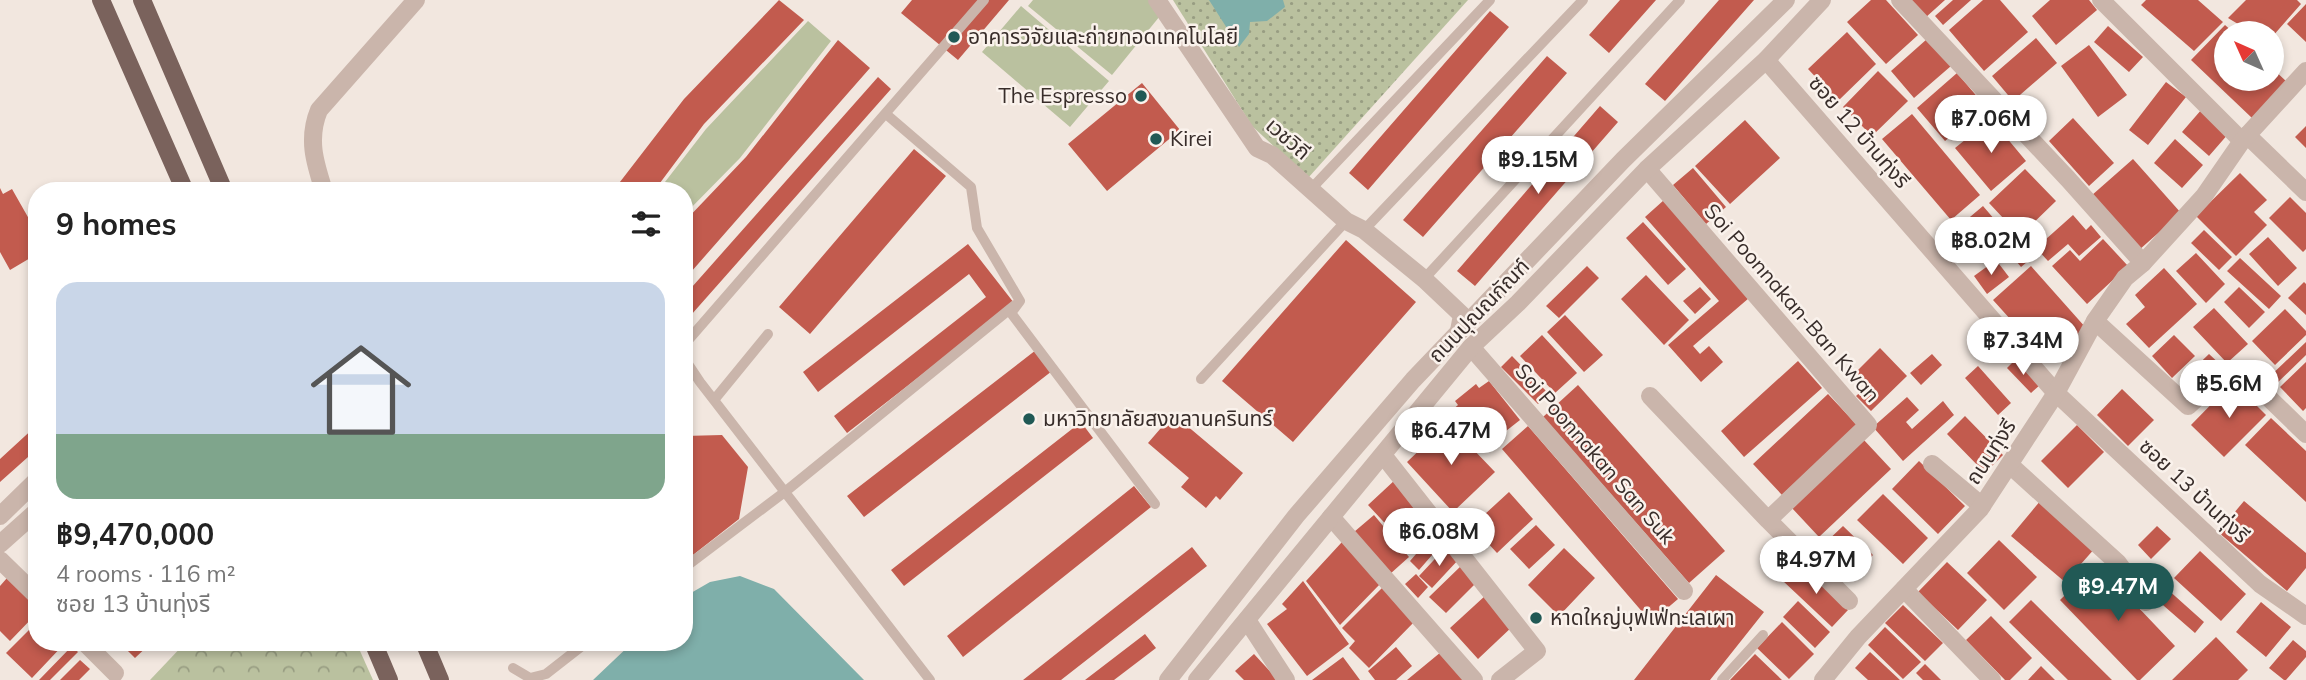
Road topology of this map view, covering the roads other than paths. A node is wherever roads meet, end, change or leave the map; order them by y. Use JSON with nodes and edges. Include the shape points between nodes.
{"nodes":[{"id":1,"x":101,"y":0,"type":"edge"},
{"id":2,"x":142,"y":0,"type":"edge"},
{"id":3,"x":416,"y":0,"type":"edge"},
{"id":4,"x":984,"y":0,"type":"edge"},
{"id":5,"x":1157,"y":0,"type":"edge"},
{"id":6,"x":1490,"y":0,"type":"edge"},
{"id":7,"x":1583,"y":0,"type":"edge"},
{"id":8,"x":1680,"y":0,"type":"edge"},
{"id":9,"x":1786,"y":0,"type":"edge"},
{"id":10,"x":1822,"y":0,"type":"edge"},
{"id":11,"x":1900,"y":0,"type":"edge"},
{"id":12,"x":2101,"y":0,"type":"edge"},
{"id":13,"x":1746,"y":39,"type":"junction"},
{"id":14,"x":1766,"y":60,"type":"junction"},
{"id":15,"x":2304,"y":77,"type":"edge"},
{"id":16,"x":886,"y":114,"type":"junction"},
{"id":17,"x":2245,"y":138,"type":"junction"},
{"id":18,"x":1647,"y":169,"type":"junction"},
{"id":19,"x":181,"y":182,"type":"edge"},
{"id":20,"x":220,"y":182,"type":"edge"},
{"id":21,"x":321,"y":182,"type":"edge"},
{"id":22,"x":1311,"y":190,"type":"junction"},
{"id":23,"x":2306,"y":192,"type":"edge"},
{"id":24,"x":1346,"y":221,"type":"junction"},
{"id":25,"x":1364,"y":230,"type":"junction"},
{"id":26,"x":2143,"y":264,"type":"junction"},
{"id":27,"x":1424,"y":279,"type":"junction"},
{"id":28,"x":1020,"y":301,"type":"junction"},
{"id":29,"x":2095,"y":321,"type":"junction"},
{"id":30,"x":1459,"y":331,"type":"junction"},
{"id":31,"x":768,"y":334,"type":"dead end"},
{"id":32,"x":693,"y":335,"type":"edge"},
{"id":33,"x":1471,"y":347,"type":"junction"},
{"id":34,"x":693,"y":371,"type":"edge"},
{"id":35,"x":1201,"y":379,"type":"dead end"},
{"id":36,"x":2056,"y":393,"type":"junction"},
{"id":37,"x":1650,"y":396,"type":"dead end"},
{"id":38,"x":714,"y":400,"type":"junction"},
{"id":39,"x":2304,"y":429,"type":"edge"},
{"id":40,"x":1383,"y":455,"type":"junction"},
{"id":41,"x":1932,"y":464,"type":"dead end"},
{"id":42,"x":2010,"y":465,"type":"junction"},
{"id":43,"x":28,"y":489,"type":"edge"},
{"id":44,"x":786,"y":491,"type":"junction"},
{"id":45,"x":1155,"y":504,"type":"dead end"},
{"id":46,"x":1982,"y":506,"type":"junction"},
{"id":47,"x":0,"y":516,"type":"edge"},
{"id":48,"x":1331,"y":517,"type":"junction"},
{"id":49,"x":28,"y":519,"type":"edge"},
{"id":50,"x":1768,"y":520,"type":"junction"},
{"id":51,"x":0,"y":544,"type":"edge"},
{"id":52,"x":0,"y":560,"type":"edge"},
{"id":53,"x":693,"y":561,"type":"edge"},
{"id":54,"x":28,"y":587,"type":"edge"},
{"id":55,"x":1904,"y":589,"type":"junction"},
{"id":56,"x":1685,"y":591,"type":"dead end"},
{"id":57,"x":1849,"y":600,"type":"dead end"},
{"id":58,"x":2146,"y":602,"type":"dead end"},
{"id":59,"x":2306,"y":615,"type":"edge"},
{"id":60,"x":1247,"y":620,"type":"junction"},
{"id":61,"x":1763,"y":635,"type":"dead end"},
{"id":62,"x":93,"y":651,"type":"edge"},
{"id":63,"x":377,"y":651,"type":"edge"},
{"id":64,"x":428,"y":651,"type":"edge"},
{"id":65,"x":575,"y":651,"type":"edge"},
{"id":66,"x":513,"y":668,"type":"dead end"},
{"id":67,"x":115,"y":673,"type":"dead end"},
{"id":68,"x":1832,"y":677,"type":"edge"},
{"id":69,"x":388,"y":680,"type":"edge"},
{"id":70,"x":440,"y":680,"type":"edge"},
{"id":71,"x":930,"y":680,"type":"edge"},
{"id":72,"x":1168,"y":680,"type":"edge"},
{"id":73,"x":1197,"y":680,"type":"edge"},
{"id":74,"x":1286,"y":680,"type":"edge"},
{"id":75,"x":1474,"y":680,"type":"edge"},
{"id":76,"x":1500,"y":680,"type":"edge"},
{"id":77,"x":1722,"y":680,"type":"edge"},
{"id":78,"x":1992,"y":680,"type":"edge"}],
"edges":[{"from":1,"to":19,"type":"main road"},
{"from":2,"to":20,"type":"main road"},
{"from":3,"to":21,"type":"street","via":[[319,110],[312,150]]},
{"from":4,"to":16,"type":"lane"},
{"from":5,"to":22,"type":"street","name":"เวชวิถี","via":[[1257,148],[1272,155]]},
{"from":6,"to":22,"type":"lane"},
{"from":7,"to":25,"type":"lane"},
{"from":8,"to":27,"type":"lane"},
{"from":9,"to":13,"type":"street","name":"ถนนปุณณกัณฑ์"},
{"from":10,"to":14,"type":"street","name":"ถนนปุณณกัณฑ์"},
{"from":11,"to":26,"type":"street"},
{"from":12,"to":17,"type":"street"},
{"from":13,"to":14,"type":"street","name":"ซอย 12 บ้านทุ่งรี"},
{"from":13,"to":30,"type":"street","name":"ถนนปุณณกัณฑ์"},
{"from":14,"to":18,"type":"street","name":"ถนนปุณณกัณฑ์"},
{"from":14,"to":36,"type":"street","name":"ซอย 12 บ้านทุ่งรี"},
{"from":15,"to":17,"type":"street","name":"ถนนทุ่งรี"},
{"from":16,"to":28,"type":"lane","via":[[971,187],[977,228]]},
{"from":16,"to":32,"type":"lane"},
{"from":17,"to":23,"type":"street"},
{"from":17,"to":26,"type":"street","name":"ถนนทุ่งรี","via":[[2204,196]]},
{"from":18,"to":33,"type":"street","name":"ถนนปุณณกัณฑ์"},
{"from":18,"to":50,"type":"street","name":"Soi Poonnakan-Ban Kwan","via":[[1868,425]]},
{"from":22,"to":24,"type":"street","name":"เวชวิถี"},
{"from":24,"to":25,"type":"street","name":"เวชวิถี"},
{"from":24,"to":35,"type":"lane"},
{"from":25,"to":27,"type":"street","name":"เวชวิถี"},
{"from":26,"to":29,"type":"street","name":"ถนนทุ่งรี","via":[[2125,278]]},
{"from":27,"to":30,"type":"street","name":"เวชวิถี","via":[[1462,316]]},
{"from":28,"to":44,"type":"lane"},
{"from":28,"to":45,"type":"lane","via":[[1011,313]]},
{"from":29,"to":36,"type":"street","name":"ถนนทุ่งรี"},
{"from":29,"to":39,"type":"street","via":[[2188,406],[2223,374],[2241,372]]},
{"from":30,"to":72,"type":"street","name":"ถนนปุณณกัณฑ์","via":[[1296,516]]},
{"from":31,"to":38,"type":"lane"},
{"from":33,"to":40,"type":"street","name":"ถนนปุณณกัณฑ์"},
{"from":33,"to":56,"type":"street","name":"Soi Poonnakan San Suk"},
{"from":34,"to":38,"type":"lane"},
{"from":36,"to":42,"type":"street","name":"ถนนทุ่งรี"},
{"from":36,"to":59,"type":"street","name":"ซอย 13 บ้านทุ่งรี","via":[[2260,584]]},
{"from":37,"to":50,"type":"street"},
{"from":38,"to":44,"type":"lane"},
{"from":40,"to":48,"type":"street","name":"ถนนปุณณกัณฑ์"},
{"from":40,"to":76,"type":"street","via":[[1537,651]]},
{"from":41,"to":46,"type":"street"},
{"from":42,"to":46,"type":"street","name":"ถนนทุ่งรี"},
{"from":42,"to":58,"type":"street","via":[[2118,563]]},
{"from":43,"to":47,"type":"street"},
{"from":44,"to":53,"type":"lane"},
{"from":44,"to":71,"type":"lane"},
{"from":46,"to":55,"type":"street","name":"ถนนทุ่งรี"},
{"from":48,"to":60,"type":"street","name":"ถนนปุณณกัณฑ์"},
{"from":48,"to":75,"type":"street"},
{"from":49,"to":51,"type":"street"},
{"from":50,"to":57,"type":"street"},
{"from":52,"to":54,"type":"street"},
{"from":55,"to":68,"type":"street","name":"ถนนทุ่งรี","via":[[1858,637]]},
{"from":55,"to":78,"type":"street"},
{"from":60,"to":73,"type":"street","name":"ถนนปุณณกัณฑ์"},
{"from":60,"to":74,"type":"street"},
{"from":61,"to":77,"type":"lane"},
{"from":62,"to":67,"type":"street"},
{"from":63,"to":69,"type":"main road"},
{"from":64,"to":70,"type":"main road"},
{"from":65,"to":66,"type":"lane","via":[[546,674],[530,678]]}]}
